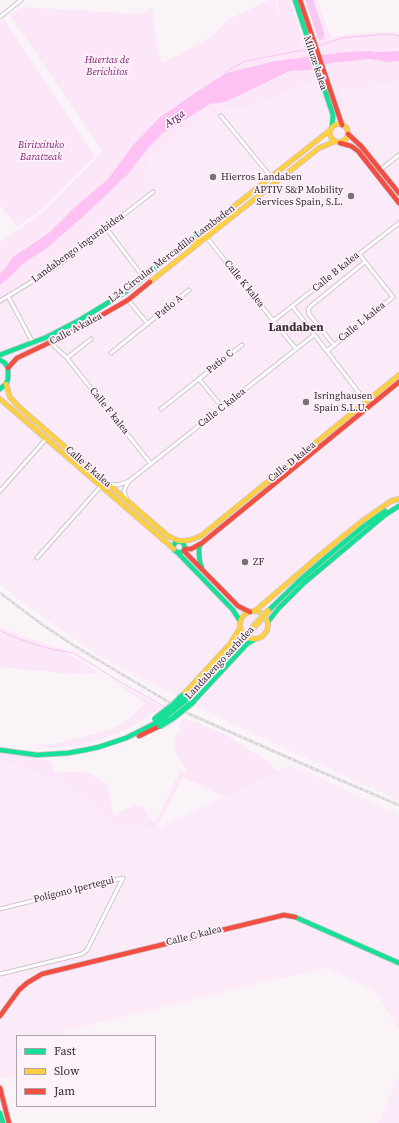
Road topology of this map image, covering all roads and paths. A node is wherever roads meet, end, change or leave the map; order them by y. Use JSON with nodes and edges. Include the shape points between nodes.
{"nodes":[{"id":1,"x":21,"y":0,"type":"edge"},
{"id":2,"x":295,"y":0,"type":"edge"},
{"id":3,"x":300,"y":0,"type":"edge"},
{"id":4,"x":0,"y":17,"type":"edge"},
{"id":5,"x":311,"y":41,"type":"junction"},
{"id":6,"x":323,"y":78,"type":"junction"},
{"id":7,"x":221,"y":116,"type":"dead end"},
{"id":8,"x":342,"y":124,"type":"junction"},
{"id":9,"x":331,"y":129,"type":"junction"},
{"id":10,"x":348,"y":134,"type":"junction"},
{"id":11,"x":337,"y":142,"type":"junction"},
{"id":12,"x":399,"y":155,"type":"edge"},
{"id":13,"x":380,"y":170,"type":"junction"},
{"id":14,"x":271,"y":177,"type":"junction"},
{"id":15,"x":153,"y":192,"type":"dead end"},
{"id":16,"x":399,"y":193,"type":"edge"},
{"id":17,"x":399,"y":203,"type":"edge"},
{"id":18,"x":219,"y":218,"type":"junction"},
{"id":19,"x":399,"y":222,"type":"edge"},
{"id":20,"x":106,"y":228,"type":"junction"},
{"id":21,"x":207,"y":238,"type":"junction"},
{"id":22,"x":184,"y":246,"type":"junction"},
{"id":23,"x":359,"y":254,"type":"junction"},
{"id":24,"x":366,"y":262,"type":"junction"},
{"id":25,"x":144,"y":278,"type":"junction"},
{"id":26,"x":189,"y":290,"type":"dead end"},
{"id":27,"x":8,"y":296,"type":"junction"},
{"id":28,"x":128,"y":300,"type":"junction"},
{"id":29,"x":0,"y":301,"type":"edge"},
{"id":30,"x":293,"y":307,"type":"junction"},
{"id":31,"x":273,"y":321,"type":"junction"},
{"id":32,"x":148,"y":324,"type":"junction"},
{"id":33,"x":314,"y":335,"type":"junction"},
{"id":34,"x":91,"y":339,"type":"dead end"},
{"id":35,"x":33,"y":343,"type":"junction"},
{"id":36,"x":51,"y":343,"type":"junction"},
{"id":37,"x":242,"y":345,"type":"dead end"},
{"id":38,"x":334,"y":345,"type":"junction"},
{"id":39,"x":296,"y":349,"type":"junction"},
{"id":40,"x":327,"y":351,"type":"junction"},
{"id":41,"x":112,"y":353,"type":"dead end"},
{"id":42,"x":0,"y":355,"type":"edge"},
{"id":43,"x":67,"y":358,"type":"junction"},
{"id":44,"x":0,"y":360,"type":"edge"},
{"id":45,"x":8,"y":368,"type":"junction"},
{"id":46,"x":399,"y":375,"type":"edge"},
{"id":47,"x":199,"y":379,"type":"junction"},
{"id":48,"x":399,"y":382,"type":"edge"},
{"id":49,"x":6,"y":384,"type":"junction"},
{"id":50,"x":0,"y":389,"type":"edge"},
{"id":51,"x":388,"y":391,"type":"junction"},
{"id":52,"x":0,"y":399,"type":"edge"},
{"id":53,"x":366,"y":402,"type":"junction"},
{"id":54,"x":222,"y":407,"type":"junction"},
{"id":55,"x":160,"y":409,"type":"dead end"},
{"id":56,"x":352,"y":420,"type":"junction"},
{"id":57,"x":46,"y":438,"type":"junction"},
{"id":58,"x":151,"y":464,"type":"junction"},
{"id":59,"x":129,"y":481,"type":"junction"},
{"id":60,"x":103,"y":484,"type":"junction"},
{"id":61,"x":0,"y":491,"type":"edge"},
{"id":62,"x":399,"y":499,"type":"edge"},
{"id":63,"x":128,"y":502,"type":"junction"},
{"id":64,"x":399,"y":504,"type":"edge"},
{"id":65,"x":180,"y":541,"type":"junction"},
{"id":66,"x":202,"y":543,"type":"junction"},
{"id":67,"x":180,"y":550,"type":"junction"},
{"id":68,"x":37,"y":558,"type":"dead end"},
{"id":69,"x":204,"y":571,"type":"junction"},
{"id":70,"x":253,"y":611,"type":"junction"},
{"id":71,"x":240,"y":621,"type":"junction"},
{"id":72,"x":268,"y":622,"type":"junction"},
{"id":73,"x":240,"y":628,"type":"junction"},
{"id":74,"x":255,"y":639,"type":"junction"},
{"id":75,"x":188,"y":699,"type":"junction"},
{"id":76,"x":158,"y":722,"type":"junction"},
{"id":77,"x":111,"y":744,"type":"junction"},
{"id":78,"x":0,"y":749,"type":"edge"},
{"id":79,"x":0,"y":909,"type":"edge"},
{"id":80,"x":399,"y":963,"type":"edge"},
{"id":81,"x":0,"y":974,"type":"edge"},
{"id":82,"x":0,"y":1016,"type":"edge"},
{"id":83,"x":0,"y":1088,"type":"edge"},
{"id":84,"x":0,"y":1113,"type":"edge"},
{"id":85,"x":3,"y":1123,"type":"edge"},
{"id":86,"x":9,"y":1123,"type":"edge"}],
"edges":[{"from":1,"to":4,"type":"street"},
{"from":2,"to":5,"type":"main road","name":"Miluze kalea"},
{"from":3,"to":5,"type":"main road","name":"Miluze kalea"},
{"from":5,"to":6,"type":"main road","name":"Miluze kalea"},
{"from":6,"to":8,"type":"main road","name":"Miluze kalea"},
{"from":6,"to":9,"type":"main road","name":"Miluze kalea","via":[[333,115]]},
{"from":7,"to":14,"type":"street"},
{"from":8,"to":9,"type":"main road","via":[[337,124]]},
{"from":8,"to":10,"type":"main road"},
{"from":9,"to":11,"type":"main road","via":[[330,137]]},
{"from":9,"to":14,"type":"main road","name":"L24 Circular Mercadillo Lambaden"},
{"from":10,"to":11,"type":"main road","via":[[345,140]]},
{"from":10,"to":13,"type":"main road","via":[[362,146]]},
{"from":11,"to":17,"type":"main road","via":[[358,151]]},
{"from":11,"to":21,"type":"main road","name":"Calle A kalea","via":[[319,148]]},
{"from":12,"to":13,"type":"street"},
{"from":13,"to":16,"type":"main road"},
{"from":14,"to":18,"type":"main road","name":"L24 Circular Mercadillo Lambaden"},
{"from":15,"to":20,"type":"street","name":"Landabengo ingurabidea"},
{"from":18,"to":21,"type":"main road","via":[[217,225],[207,232]]},
{"from":18,"to":22,"type":"main road","name":"L24 Circular Mercadillo Lambaden"},
{"from":19,"to":23,"type":"street","name":"Calle B kalea"},
{"from":20,"to":25,"type":"street"},
{"from":20,"to":27,"type":"street","name":"Landabengo ingurabidea","via":[[56,267]]},
{"from":21,"to":22,"type":"main road","via":[[202,237],[191,245]]},
{"from":21,"to":28,"type":"main road","name":"Calle A kalea"},
{"from":21,"to":31,"type":"street","name":"Calle K kalea"},
{"from":22,"to":25,"type":"main road","name":"L24 Circular Mercadillo Lambaden"},
{"from":23,"to":24,"type":"street","name":"Calle L kalea"},
{"from":23,"to":30,"type":"street","name":"Calle B kalea"},
{"from":24,"to":38,"type":"street","name":"Calle L kalea","via":[[308,309],[309,314]]},
{"from":24,"to":38,"type":"street","name":"Calle L kalea","via":[[393,297]]},
{"from":25,"to":35,"type":"main road","name":"L24 Circular Mercadillo Lambaden","via":[[85,318]]},
{"from":26,"to":32,"type":"street","name":"Patio A"},
{"from":27,"to":29,"type":"street","name":"Landabengo ingurabidea"},
{"from":27,"to":35,"type":"street"},
{"from":28,"to":32,"type":"street","name":"Patio A"},
{"from":28,"to":36,"type":"main road","name":"Calle A kalea"},
{"from":30,"to":31,"type":"street","name":"Calle B kalea"},
{"from":30,"to":33,"type":"street"},
{"from":31,"to":39,"type":"street","name":"Calle K kalea"},
{"from":32,"to":41,"type":"street","name":"Patio A"},
{"from":33,"to":39,"type":"street","name":"Calle C kalea"},
{"from":33,"to":40,"type":"street"},
{"from":34,"to":43,"type":"street"},
{"from":35,"to":42,"type":"main road","name":"L24 Circular Mercadillo Lambaden"},
{"from":36,"to":43,"type":"street","name":"Calle F kalea"},
{"from":36,"to":45,"type":"main road","name":"Calle A kalea","via":[[17,358]]},
{"from":37,"to":47,"type":"street","name":"Patio C"},
{"from":38,"to":40,"type":"street","name":"Calle L kalea"},
{"from":39,"to":54,"type":"street","name":"Calle C kalea"},
{"from":40,"to":53,"type":"street"},
{"from":43,"to":58,"type":"street","name":"Calle F kalea"},
{"from":44,"to":45,"type":"main road"},
{"from":45,"to":49,"type":"main road"},
{"from":46,"to":53,"type":"main road","name":"Calle D kalea"},
{"from":47,"to":54,"type":"street","name":"Patio C"},
{"from":47,"to":55,"type":"street","name":"Patio C"},
{"from":48,"to":51,"type":"main road","name":"Calle D kalea"},
{"from":49,"to":50,"type":"main road"},
{"from":49,"to":60,"type":"main road","name":"Calle E kalea","via":[[10,397],[19,407]]},
{"from":51,"to":53,"type":"main road","via":[[373,401]]},
{"from":51,"to":56,"type":"main road","name":"Calle D kalea"},
{"from":52,"to":57,"type":"main road","name":"Calle E kalea"},
{"from":53,"to":56,"type":"main road","via":[[366,407]]},
{"from":53,"to":65,"type":"main road","name":"Calle D kalea","via":[[201,536]]},
{"from":54,"to":58,"type":"street","name":"Calle C kalea"},
{"from":56,"to":66,"type":"main road","name":"Calle D kalea"},
{"from":57,"to":60,"type":"main road","name":"Calle E kalea"},
{"from":57,"to":61,"type":"street"},
{"from":58,"to":59,"type":"street","name":"Calle C kalea"},
{"from":59,"to":60,"type":"street","via":[[118,485]]},
{"from":59,"to":63,"type":"street","via":[[124,491]]},
{"from":60,"to":63,"type":"main road","name":"Calle E kalea"},
{"from":60,"to":67,"type":"main road","name":"Calle E kalea"},
{"from":60,"to":68,"type":"street","name":"Calle E kalea"},
{"from":62,"to":70,"type":"main road","via":[[376,510]]},
{"from":63,"to":65,"type":"main road","name":"Calle E kalea","via":[[168,536]]},
{"from":64,"to":72,"type":"main road","via":[[304,583]]},
{"from":64,"to":75,"type":"main road","name":"Landabengo sarbidea","bridge":true,"via":[[364,526],[299,581],[268,611]]},
{"from":65,"to":67,"type":"main road","via":[[184,544]]},
{"from":65,"to":67,"type":"main road","via":[[175,543]]},
{"from":66,"to":67,"type":"main road","name":"Calle D kalea","via":[[191,549]]},
{"from":66,"to":69,"type":"main road","via":[[199,547],[199,558]]},
{"from":67,"to":69,"type":"main road","name":"Calle E kalea"},
{"from":67,"to":71,"type":"main road","name":"Calle E kalea"},
{"from":69,"to":70,"type":"main road","name":"Calle E kalea","via":[[238,606]]},
{"from":70,"to":71,"type":"main road"},
{"from":70,"to":72,"type":"main road","via":[[261,613]]},
{"from":71,"to":73,"type":"main road"},
{"from":72,"to":74,"type":"main road","via":[[265,633]]},
{"from":73,"to":74,"type":"main road","via":[[246,636]]},
{"from":73,"to":75,"type":"main road"},
{"from":74,"to":75,"type":"main road"},
{"from":75,"to":76,"type":"main road","name":"Landabengo sarbidea","bridge":true},
{"from":76,"to":77,"type":"main road","name":"Landabengo sarbidea"},
{"from":76,"to":77,"type":"main road","via":[[128,741]]},
{"from":77,"to":78,"type":"main road","name":"Landabengo sarbidea","via":[[68,753],[38,755]]},
{"from":79,"to":81,"type":"street","name":"Polígono Ipertegui","via":[[122,878],[88,950],[82,954]]},
{"from":80,"to":82,"type":"main road","name":"Calle C kalea","via":[[293,916],[284,915],[42,974],[19,990]]},
{"from":83,"to":86,"type":"main road"},
{"from":84,"to":85,"type":"main road"}]}
